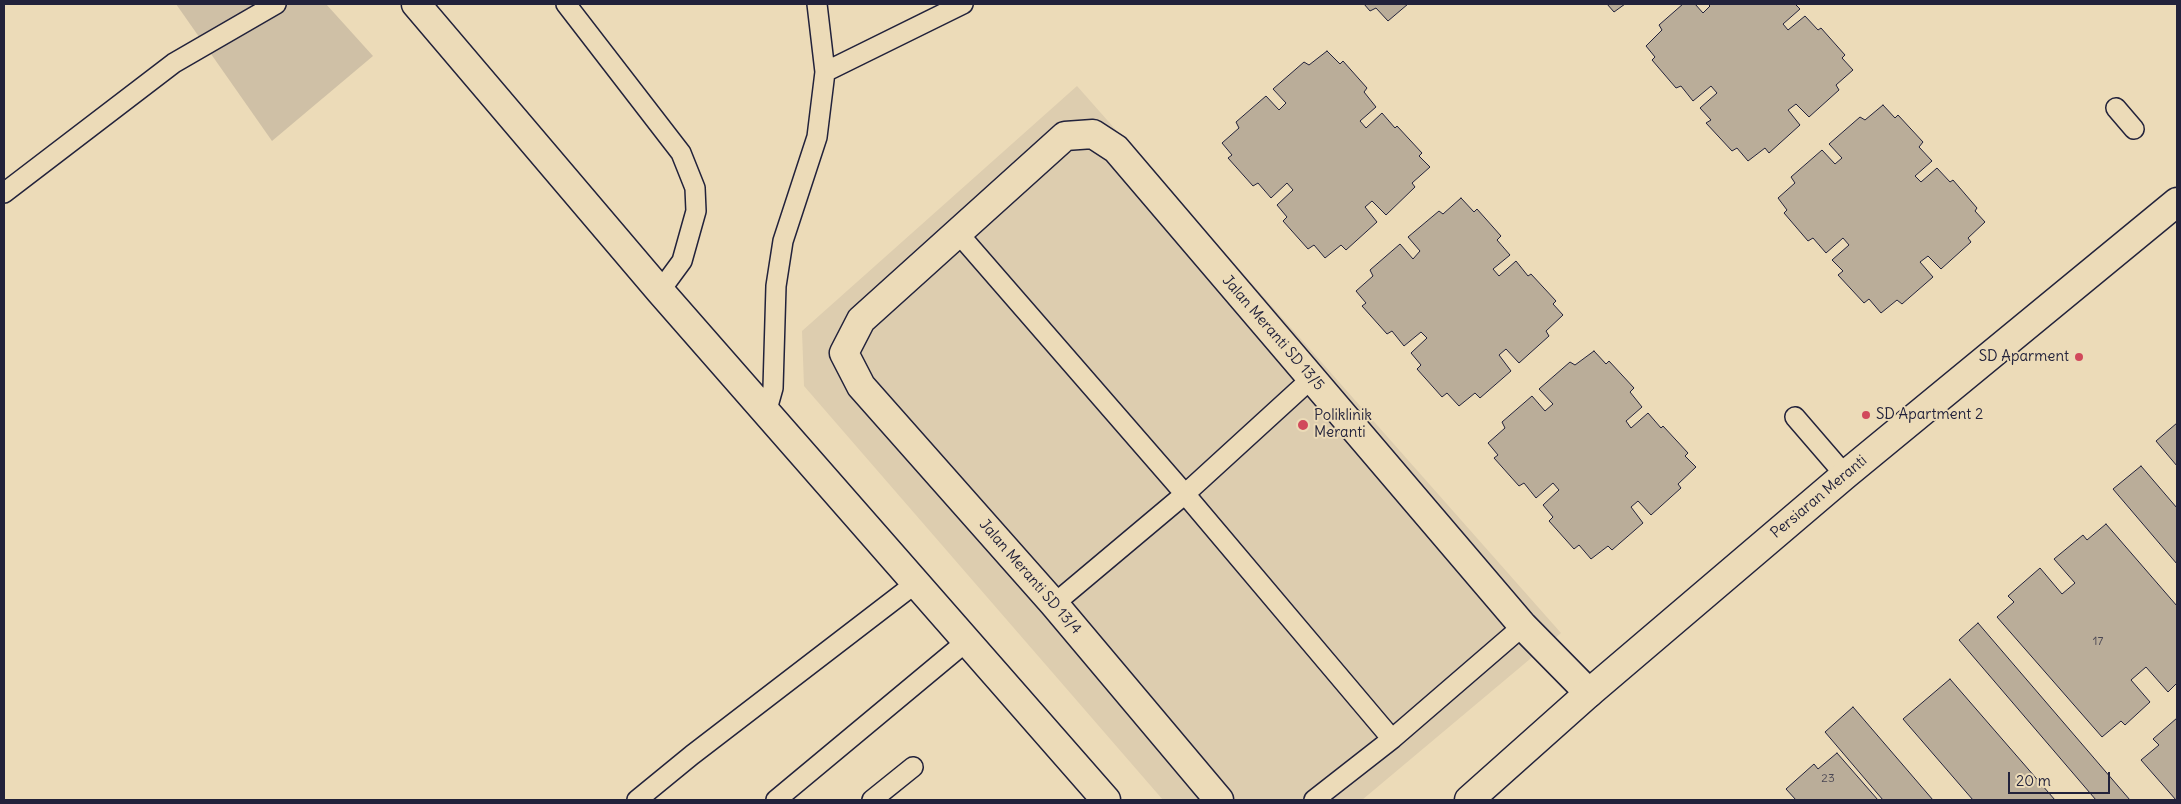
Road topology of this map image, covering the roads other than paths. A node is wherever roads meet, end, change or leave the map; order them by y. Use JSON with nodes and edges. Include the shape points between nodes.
{"nodes":[{"id":1,"x":276,"y":4,"type":"edge"},
{"id":2,"x":416,"y":4,"type":"edge"},
{"id":3,"x":566,"y":4,"type":"edge"},
{"id":4,"x":816,"y":4,"type":"edge"},
{"id":5,"x":963,"y":4,"type":"edge"},
{"id":6,"x":825,"y":72,"type":"junction"},
{"id":7,"x":2116,"y":108,"type":"dead end"},
{"id":8,"x":2134,"y":129,"type":"dead end"},
{"id":9,"x":4,"y":193,"type":"edge"},
{"id":10,"x":2177,"y":202,"type":"edge"},
{"id":11,"x":958,"y":233,"type":"junction"},
{"id":12,"x":660,"y":291,"type":"junction"},
{"id":13,"x":1312,"y":378,"type":"junction"},
{"id":14,"x":766,"y":413,"type":"junction"},
{"id":15,"x":1795,"y":417,"type":"dead end"},
{"id":16,"x":1845,"y":475,"type":"junction"},
{"id":17,"x":1185,"y":494,"type":"junction"},
{"id":18,"x":916,"y":583,"type":"junction"},
{"id":19,"x":1054,"y":604,"type":"junction"},
{"id":20,"x":1523,"y":626,"type":"junction"},
{"id":21,"x":966,"y":641,"type":"junction"},
{"id":22,"x":1590,"y":693,"type":"junction"},
{"id":23,"x":1392,"y":739,"type":"junction"},
{"id":24,"x":913,"y":768,"type":"dead end"},
{"id":25,"x":637,"y":800,"type":"edge"},
{"id":26,"x":776,"y":800,"type":"edge"},
{"id":27,"x":872,"y":800,"type":"edge"},
{"id":28,"x":1106,"y":800,"type":"edge"},
{"id":29,"x":1219,"y":800,"type":"edge"},
{"id":30,"x":1314,"y":800,"type":"edge"},
{"id":31,"x":1468,"y":800,"type":"edge"}],
"edges":[{"from":1,"to":9,"type":"lane","via":[[174,63]]},
{"from":2,"to":12,"type":"street"},
{"from":3,"to":12,"type":"lane","via":[[681,153],[695,188],[696,211],[682,261]]},
{"from":4,"to":6,"type":"lane"},
{"from":5,"to":6,"type":"lane"},
{"from":6,"to":14,"type":"lane","via":[[818,137],[783,241],[776,286],[773,388]]},
{"from":7,"to":8,"type":"lane"},
{"from":10,"to":16,"type":"street","name":"Persiaran Meranti"},
{"from":11,"to":13,"type":"street","name":"Jalan Meranti SD 13/5","via":[[1064,136],[1093,134],[1116,149]]},
{"from":11,"to":17,"type":"lane"},
{"from":11,"to":19,"type":"street","name":"Jalan Meranti SD 13/4","via":[[861,320],[844,352],[861,386]]},
{"from":12,"to":14,"type":"street"},
{"from":13,"to":17,"type":"lane"},
{"from":13,"to":20,"type":"street","name":"Jalan Meranti SD 13/5"},
{"from":14,"to":18,"type":"street"},
{"from":15,"to":16,"type":"lane"},
{"from":16,"to":22,"type":"street","name":"Persiaran Meranti"},
{"from":17,"to":19,"type":"lane"},
{"from":17,"to":23,"type":"lane"},
{"from":18,"to":21,"type":"street"},
{"from":18,"to":25,"type":"lane"},
{"from":19,"to":29,"type":"street","name":"Jalan Meranti SD 13/4"},
{"from":20,"to":22,"type":"street","name":"Jalan Meranti SD 13/5"},
{"from":20,"to":23,"type":"lane"},
{"from":21,"to":26,"type":"lane"},
{"from":21,"to":28,"type":"street"},
{"from":22,"to":31,"type":"street","name":"Persiaran Meranti"},
{"from":23,"to":30,"type":"lane"},
{"from":24,"to":27,"type":"lane"}]}
